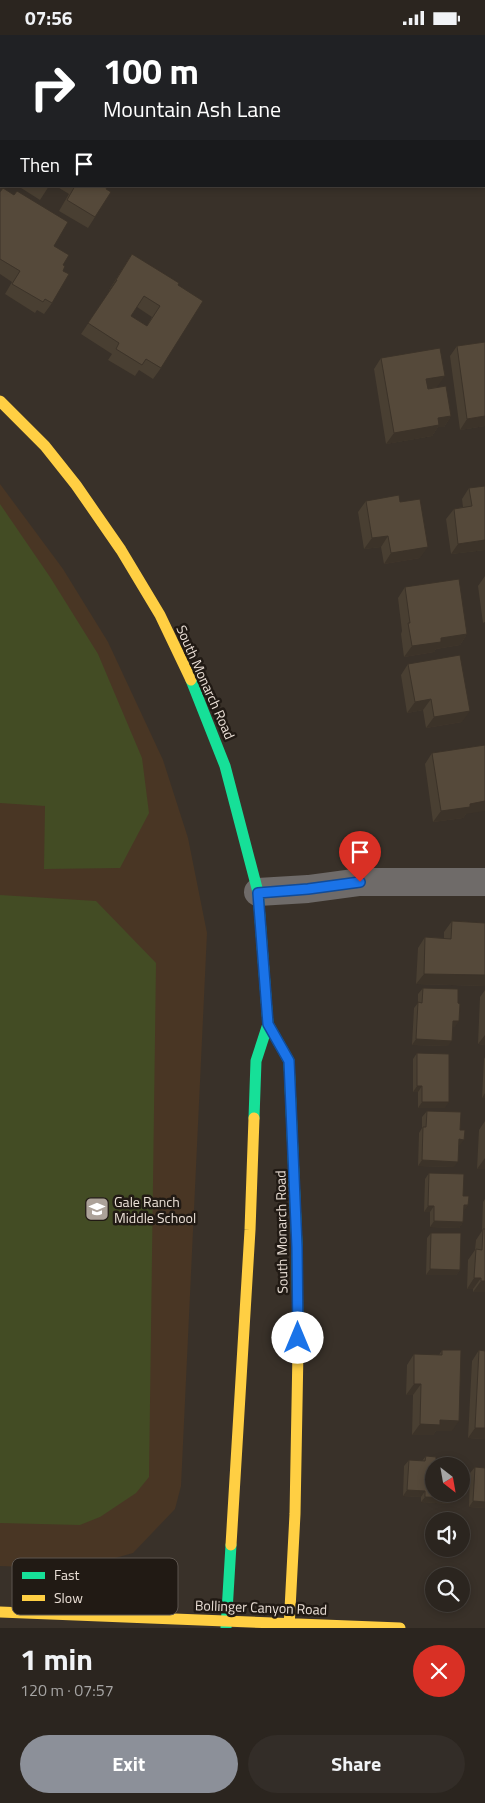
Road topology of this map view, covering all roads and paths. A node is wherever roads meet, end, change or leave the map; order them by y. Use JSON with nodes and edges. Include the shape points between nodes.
{"nodes":[{"id":1,"x":0,"y":401,"type":"edge"},
{"id":2,"x":485,"y":882,"type":"edge"},
{"id":3,"x":258,"y":893,"type":"junction"},
{"id":4,"x":268,"y":1024,"type":"junction"},
{"id":5,"x":52,"y":1615,"type":"edge"},
{"id":6,"x":226,"y":1625,"type":"edge"},
{"id":7,"x":289,"y":1626,"type":"edge"},
{"id":8,"x":400,"y":1628,"type":"edge"}],
"edges":[{"from":1,"to":3,"type":"street","name":"South Monarch Road","via":[[45,446],[76,485],[121,550],[160,615],[188,672],[225,766]]},
{"from":2,"to":3,"type":"street","via":[[360,882]]},
{"from":3,"to":4,"type":"street","name":"South Monarch Road"},
{"from":4,"to":6,"type":"street","name":"South Monarch Road","via":[[256,1061],[250,1230]]},
{"from":4,"to":7,"type":"street","name":"South Monarch Road","via":[[289,1061],[297,1247],[295,1514]]},
{"from":5,"to":6,"type":"street","name":"Bollinger Canyon Road"},
{"from":6,"to":7,"type":"street","name":"Bollinger Canyon Road"},
{"from":7,"to":8,"type":"street","name":"Bollinger Canyon Road"}]}
